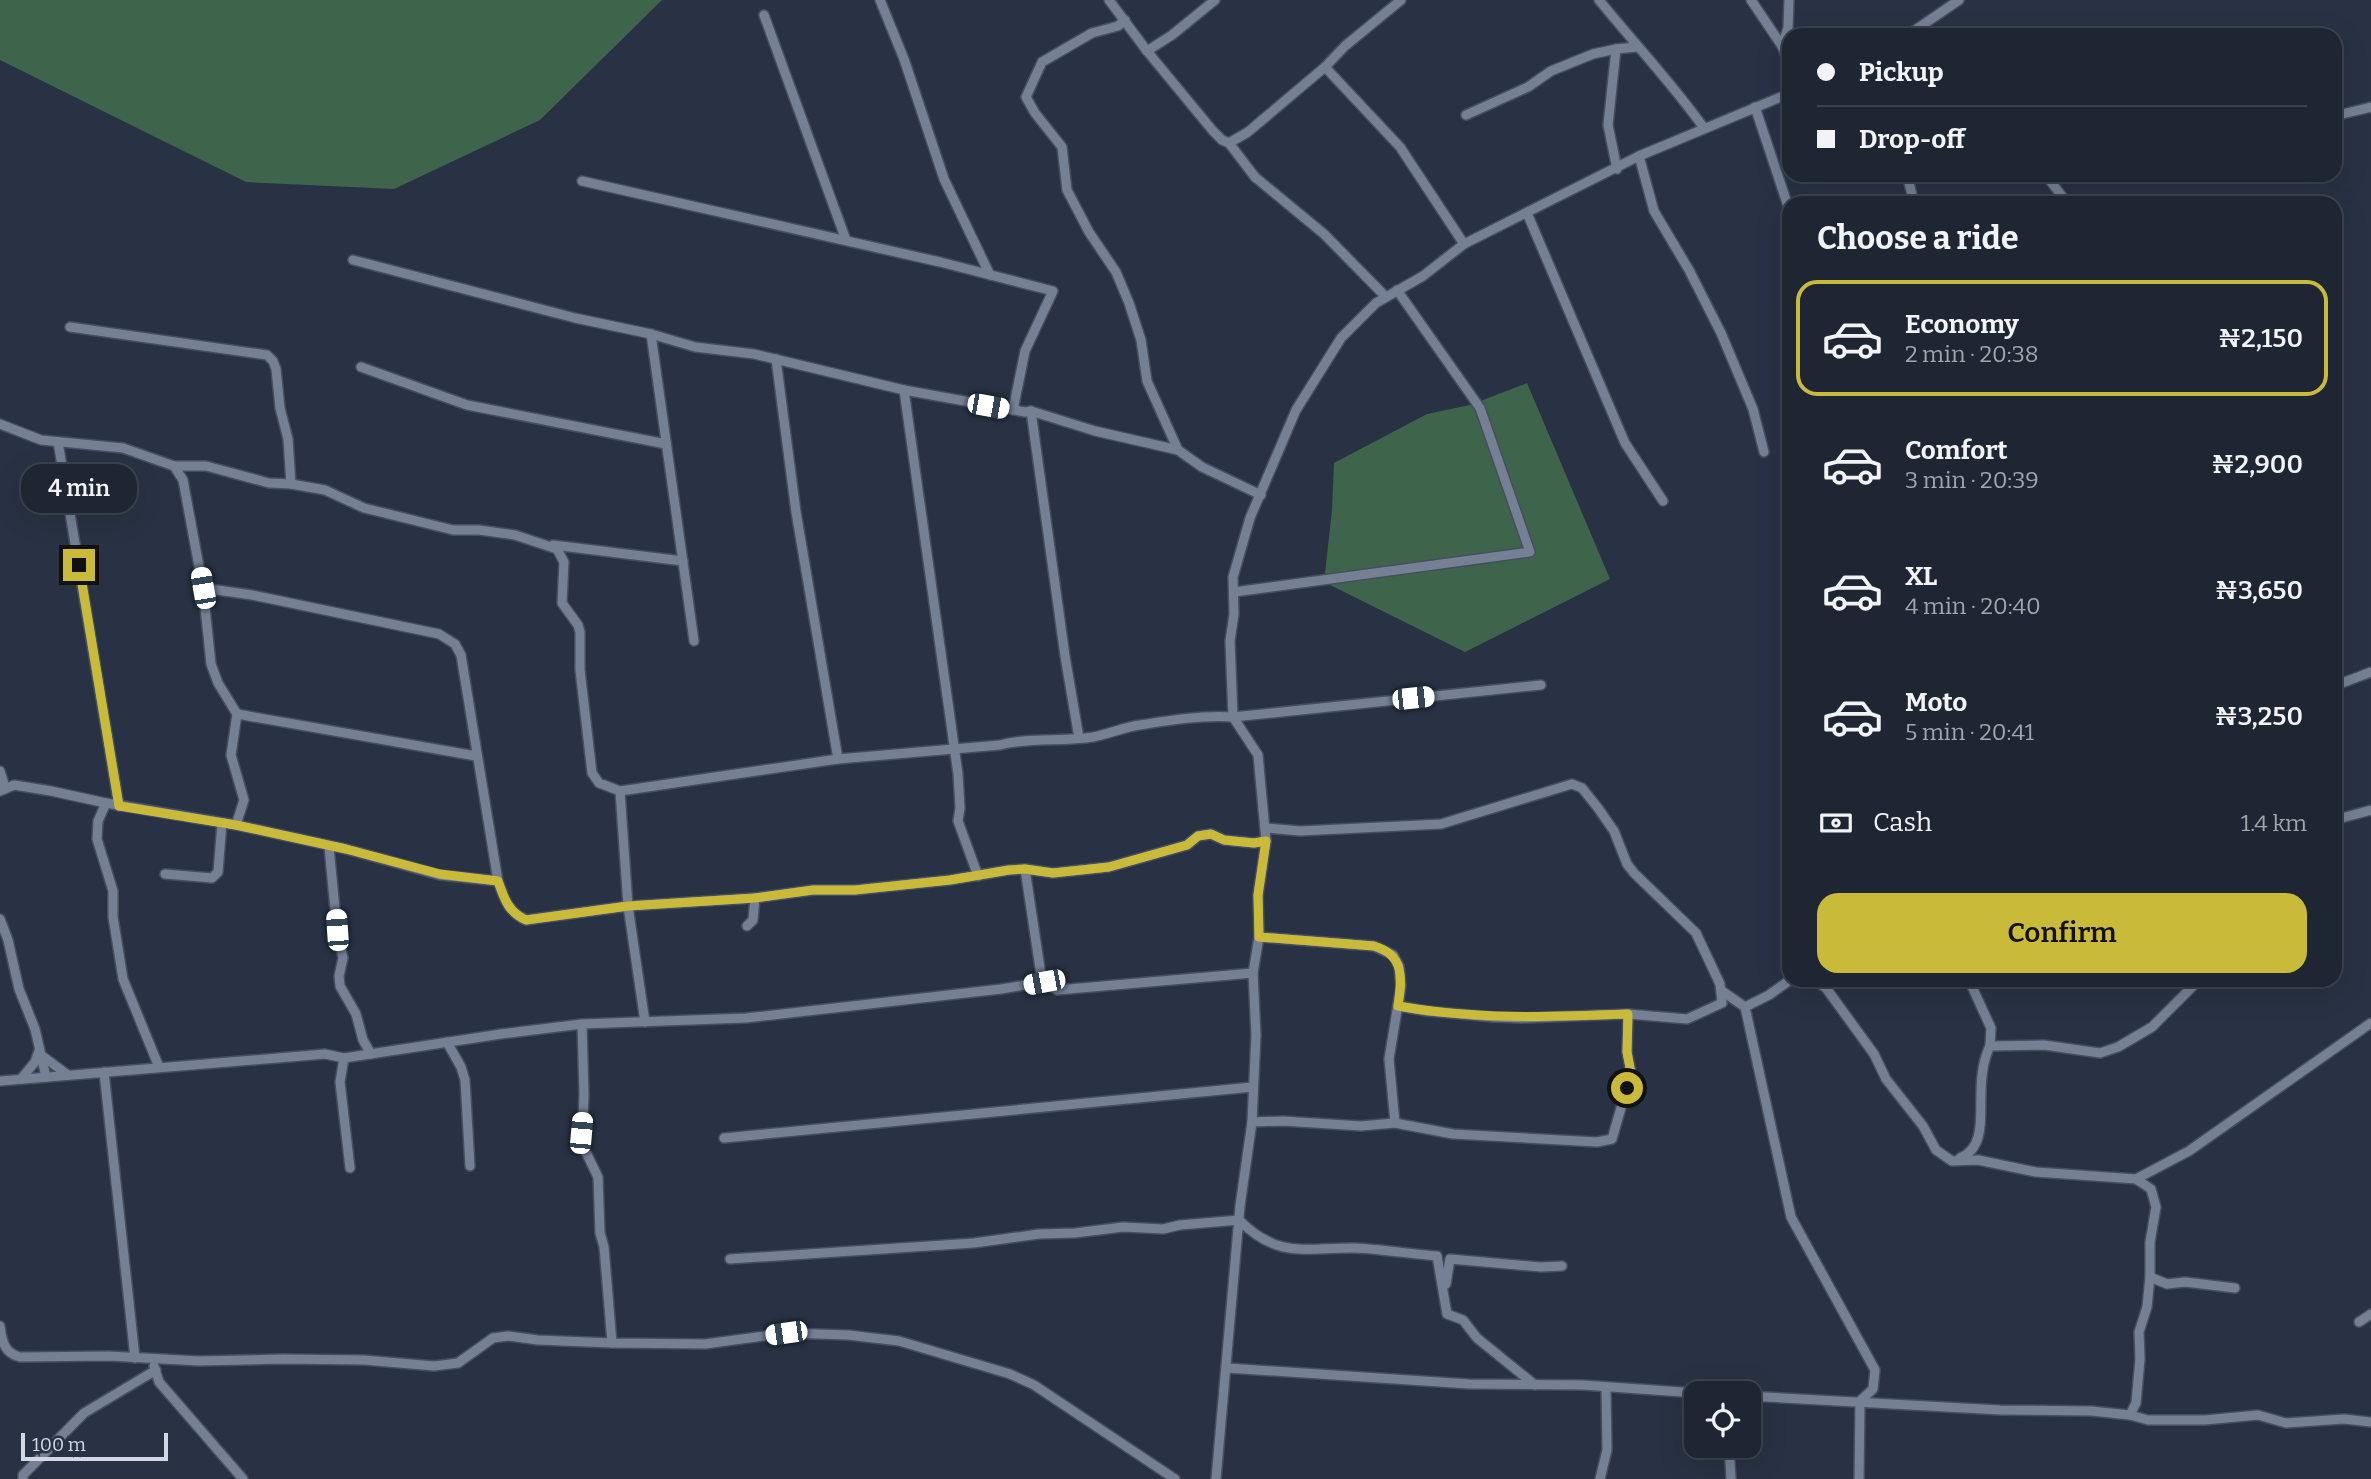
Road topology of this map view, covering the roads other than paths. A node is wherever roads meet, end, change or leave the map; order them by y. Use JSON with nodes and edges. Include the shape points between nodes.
{"nodes":[{"id":1,"x":880,"y":0,"type":"edge"},
{"id":2,"x":1109,"y":0,"type":"edge"},
{"id":3,"x":1215,"y":0,"type":"edge"},
{"id":4,"x":1401,"y":0,"type":"edge"},
{"id":5,"x":1599,"y":0,"type":"edge"},
{"id":6,"x":1751,"y":0,"type":"edge"},
{"id":7,"x":1789,"y":0,"type":"edge"},
{"id":8,"x":1959,"y":0,"type":"edge"},
{"id":9,"x":764,"y":15,"type":"dead end"},
{"id":10,"x":1125,"y":20,"type":"junction"},
{"id":11,"x":1788,"y":28,"type":"edge"},
{"id":12,"x":1918,"y":28,"type":"edge"},
{"id":13,"x":1782,"y":46,"type":"edge"},
{"id":14,"x":1637,"y":47,"type":"junction"},
{"id":15,"x":1616,"y":49,"type":"junction"},
{"id":16,"x":1147,"y":51,"type":"junction"},
{"id":17,"x":1325,"y":67,"type":"junction"},
{"id":18,"x":1782,"y":96,"type":"edge"},
{"id":19,"x":1755,"y":107,"type":"junction"},
{"id":20,"x":2371,"y":107,"type":"edge"},
{"id":21,"x":2342,"y":114,"type":"edge"},
{"id":22,"x":1466,"y":115,"type":"dead end"},
{"id":23,"x":1704,"y":128,"type":"junction"},
{"id":24,"x":1229,"y":143,"type":"junction"},
{"id":25,"x":1639,"y":156,"type":"junction"},
{"id":26,"x":1617,"y":169,"type":"junction"},
{"id":27,"x":582,"y":181,"type":"dead end"},
{"id":28,"x":1785,"y":196,"type":"edge"},
{"id":29,"x":1527,"y":213,"type":"junction"},
{"id":30,"x":846,"y":240,"type":"junction"},
{"id":31,"x":1464,"y":244,"type":"junction"},
{"id":32,"x":353,"y":260,"type":"dead end"},
{"id":33,"x":990,"y":275,"type":"junction"},
{"id":34,"x":1397,"y":290,"type":"junction"},
{"id":35,"x":1386,"y":297,"type":"junction"},
{"id":36,"x":70,"y":327,"type":"dead end"},
{"id":37,"x":651,"y":334,"type":"junction"},
{"id":38,"x":776,"y":359,"type":"junction"},
{"id":39,"x":360,"y":366,"type":"dead end"},
{"id":40,"x":904,"y":390,"type":"junction"},
{"id":41,"x":1013,"y":410,"type":"junction"},
{"id":42,"x":1031,"y":411,"type":"junction"},
{"id":43,"x":0,"y":424,"type":"edge"},
{"id":44,"x":58,"y":443,"type":"junction"},
{"id":45,"x":666,"y":444,"type":"junction"},
{"id":46,"x":1178,"y":450,"type":"junction"},
{"id":47,"x":1765,"y":452,"type":"dead end"},
{"id":48,"x":174,"y":466,"type":"junction"},
{"id":49,"x":291,"y":484,"type":"junction"},
{"id":50,"x":1261,"y":495,"type":"junction"},
{"id":51,"x":1663,"y":500,"type":"dead end"},
{"id":52,"x":551,"y":545,"type":"junction"},
{"id":53,"x":683,"y":561,"type":"junction"},
{"id":54,"x":203,"y":588,"type":"junction"},
{"id":55,"x":1234,"y":592,"type":"junction"},
{"id":56,"x":694,"y":641,"type":"dead end"},
{"id":57,"x":2371,"y":672,"type":"edge"},
{"id":58,"x":2342,"y":682,"type":"edge"},
{"id":59,"x":1541,"y":685,"type":"dead end"},
{"id":60,"x":237,"y":714,"type":"junction"},
{"id":61,"x":1233,"y":717,"type":"junction"},
{"id":62,"x":1079,"y":738,"type":"junction"},
{"id":63,"x":954,"y":748,"type":"junction"},
{"id":64,"x":476,"y":756,"type":"junction"},
{"id":65,"x":838,"y":758,"type":"junction"},
{"id":66,"x":0,"y":771,"type":"edge"},
{"id":67,"x":3,"y":789,"type":"edge"},
{"id":68,"x":620,"y":791,"type":"junction"},
{"id":69,"x":106,"y":803,"type":"junction"},
{"id":70,"x":119,"y":806,"type":"junction"},
{"id":71,"x":2371,"y":810,"type":"edge"},
{"id":72,"x":2342,"y":818,"type":"edge"},
{"id":73,"x":222,"y":823,"type":"junction"},
{"id":74,"x":236,"y":825,"type":"junction"},
{"id":75,"x":1266,"y":828,"type":"junction"},
{"id":76,"x":1266,"y":841,"type":"junction"},
{"id":77,"x":329,"y":847,"type":"junction"},
{"id":78,"x":1025,"y":869,"type":"junction"},
{"id":79,"x":165,"y":874,"type":"dead end"},
{"id":80,"x":978,"y":876,"type":"junction"},
{"id":81,"x":498,"y":881,"type":"junction"},
{"id":82,"x":755,"y":898,"type":"junction"},
{"id":83,"x":628,"y":906,"type":"junction"},
{"id":84,"x":0,"y":919,"type":"edge"},
{"id":85,"x":747,"y":926,"type":"dead end"},
{"id":86,"x":1259,"y":937,"type":"junction"},
{"id":87,"x":1253,"y":973,"type":"junction"},
{"id":88,"x":1044,"y":982,"type":"junction"},
{"id":89,"x":1782,"y":986,"type":"edge"},
{"id":90,"x":1824,"y":987,"type":"edge"},
{"id":91,"x":1972,"y":987,"type":"edge"},
{"id":92,"x":2192,"y":987,"type":"edge"},
{"id":93,"x":1722,"y":992,"type":"junction"},
{"id":94,"x":1398,"y":1006,"type":"junction"},
{"id":95,"x":1745,"y":1007,"type":"junction"},
{"id":96,"x":1628,"y":1014,"type":"junction"},
{"id":97,"x":645,"y":1022,"type":"junction"},
{"id":98,"x":2371,"y":1023,"type":"edge"},
{"id":99,"x":582,"y":1024,"type":"junction"},
{"id":100,"x":447,"y":1042,"type":"junction"},
{"id":101,"x":1990,"y":1046,"type":"junction"},
{"id":102,"x":40,"y":1052,"type":"junction"},
{"id":103,"x":371,"y":1054,"type":"junction"},
{"id":104,"x":344,"y":1058,"type":"junction"},
{"id":105,"x":159,"y":1067,"type":"junction"},
{"id":106,"x":104,"y":1072,"type":"junction"},
{"id":107,"x":68,"y":1075,"type":"junction"},
{"id":108,"x":46,"y":1077,"type":"junction"},
{"id":109,"x":21,"y":1079,"type":"junction"},
{"id":110,"x":0,"y":1081,"type":"edge"},
{"id":111,"x":1253,"y":1087,"type":"junction"},
{"id":112,"x":1252,"y":1122,"type":"junction"},
{"id":113,"x":1395,"y":1123,"type":"junction"},
{"id":114,"x":724,"y":1138,"type":"dead end"},
{"id":115,"x":1952,"y":1161,"type":"junction"},
{"id":116,"x":470,"y":1166,"type":"dead end"},
{"id":117,"x":350,"y":1168,"type":"dead end"},
{"id":118,"x":2136,"y":1179,"type":"junction"},
{"id":119,"x":1239,"y":1220,"type":"junction"},
{"id":120,"x":730,"y":1259,"type":"dead end"},
{"id":121,"x":1562,"y":1266,"type":"dead end"},
{"id":122,"x":2150,"y":1277,"type":"junction"},
{"id":123,"x":2235,"y":1288,"type":"dead end"},
{"id":124,"x":1447,"y":1314,"type":"junction"},
{"id":125,"x":2371,"y":1314,"type":"edge"},
{"id":126,"x":2359,"y":1322,"type":"dead end"},
{"id":127,"x":0,"y":1326,"type":"edge"},
{"id":128,"x":612,"y":1343,"type":"junction"},
{"id":129,"x":135,"y":1358,"type":"junction"},
{"id":130,"x":152,"y":1359,"type":"junction"},
{"id":131,"x":1227,"y":1368,"type":"junction"},
{"id":132,"x":156,"y":1370,"type":"junction"},
{"id":133,"x":1535,"y":1385,"type":"junction"},
{"id":134,"x":1606,"y":1388,"type":"junction"},
{"id":135,"x":1684,"y":1392,"type":"edge"},
{"id":136,"x":1761,"y":1397,"type":"edge"},
{"id":137,"x":1860,"y":1401,"type":"junction"},
{"id":138,"x":2130,"y":1415,"type":"junction"},
{"id":139,"x":2371,"y":1422,"type":"edge"},
{"id":140,"x":1730,"y":1458,"type":"edge"},
{"id":141,"x":23,"y":1479,"type":"edge"},
{"id":142,"x":243,"y":1479,"type":"edge"},
{"id":143,"x":1175,"y":1479,"type":"edge"},
{"id":144,"x":1216,"y":1479,"type":"edge"},
{"id":145,"x":1600,"y":1479,"type":"edge"},
{"id":146,"x":1731,"y":1479,"type":"edge"},
{"id":147,"x":1859,"y":1479,"type":"edge"}],
"edges":[{"from":1,"to":33,"type":"street","via":[[944,179]]},
{"from":2,"to":10,"type":"street"},
{"from":3,"to":16,"type":"street"},
{"from":4,"to":17,"type":"street"},
{"from":5,"to":14,"type":"street"},
{"from":6,"to":13,"type":"street"},
{"from":7,"to":11,"type":"street"},
{"from":8,"to":12,"type":"street"},
{"from":9,"to":30,"type":"street"},
{"from":10,"to":16,"type":"street"},
{"from":10,"to":46,"type":"street","via":[[1042,62],[1026,97],[1062,148],[1067,190],[1116,272],[1141,340],[1147,381]]},
{"from":14,"to":15,"type":"street"},
{"from":14,"to":23,"type":"street"},
{"from":15,"to":22,"type":"street","via":[[1550,71],[1528,87]]},
{"from":15,"to":26,"type":"street","via":[[1608,125]]},
{"from":16,"to":24,"type":"street","via":[[1213,131]]},
{"from":17,"to":24,"type":"street"},
{"from":17,"to":31,"type":"street","via":[[1400,147]]},
{"from":18,"to":19,"type":"street"},
{"from":19,"to":23,"type":"street"},
{"from":19,"to":28,"type":"street"},
{"from":20,"to":21,"type":"street"},
{"from":23,"to":25,"type":"street"},
{"from":24,"to":35,"type":"street","via":[[1255,177],[1324,234]]},
{"from":25,"to":26,"type":"street"},
{"from":25,"to":47,"type":"street","via":[[1654,211],[1721,333],[1753,409]]},
{"from":26,"to":29,"type":"street"},
{"from":27,"to":30,"type":"street"},
{"from":29,"to":31,"type":"street"},
{"from":29,"to":51,"type":"street","via":[[1625,443]]},
{"from":30,"to":33,"type":"street"},
{"from":31,"to":34,"type":"street"},
{"from":32,"to":37,"type":"street"},
{"from":33,"to":41,"type":"street","via":[[1053,291],[1025,351]]},
{"from":34,"to":35,"type":"street"},
{"from":34,"to":55,"type":"street","via":[[1480,408],[1530,552]]},
{"from":35,"to":50,"type":"street","via":[[1341,338],[1320,369],[1296,410]]},
{"from":36,"to":49,"type":"street","via":[[267,355],[276,369],[289,439]]},
{"from":37,"to":38,"type":"street","via":[[695,347]]},
{"from":37,"to":45,"type":"street"},
{"from":38,"to":40,"type":"street"},
{"from":38,"to":65,"type":"street","via":[[796,512]]},
{"from":39,"to":45,"type":"street","via":[[467,405]]},
{"from":40,"to":41,"type":"street"},
{"from":40,"to":63,"type":"street"},
{"from":41,"to":42,"type":"street"},
{"from":42,"to":46,"type":"street"},
{"from":42,"to":62,"type":"street"},
{"from":43,"to":44,"type":"street"},
{"from":44,"to":48,"type":"street","via":[[123,448]]},
{"from":44,"to":70,"type":"street"},
{"from":45,"to":53,"type":"street"},
{"from":46,"to":50,"type":"street","via":[[1202,467]]},
{"from":48,"to":49,"type":"street","via":[[206,466],[269,483]]},
{"from":48,"to":54,"type":"street","via":[[183,480]]},
{"from":49,"to":52,"type":"street","via":[[325,489],[364,508],[453,530],[515,535]]},
{"from":50,"to":55,"type":"street","via":[[1246,530],[1233,577]]},
{"from":52,"to":53,"type":"street"},
{"from":52,"to":68,"type":"street","via":[[564,562],[562,603],[580,632],[592,773],[599,783]]},
{"from":53,"to":56,"type":"street"},
{"from":54,"to":60,"type":"street","via":[[211,664]]},
{"from":54,"to":64,"type":"street","via":[[447,638],[461,655]]},
{"from":55,"to":61,"type":"street","via":[[1230,641]]},
{"from":57,"to":58,"type":"street"},
{"from":59,"to":61,"type":"street"},
{"from":60,"to":64,"type":"street"},
{"from":60,"to":74,"type":"street","via":[[231,755],[244,800]]},
{"from":61,"to":62,"type":"street","via":[[1171,719]]},
{"from":61,"to":75,"type":"street","via":[[1258,755]]},
{"from":62,"to":63,"type":"street"},
{"from":63,"to":65,"type":"street"},
{"from":63,"to":80,"type":"street","via":[[958,821]]},
{"from":64,"to":81,"type":"street"},
{"from":65,"to":68,"type":"street"},
{"from":66,"to":67,"type":"street"},
{"from":67,"to":69,"type":"street","via":[[14,785]]},
{"from":68,"to":83,"type":"street"},
{"from":69,"to":70,"type":"street"},
{"from":69,"to":105,"type":"street","via":[[97,839],[113,891],[123,979]]},
{"from":70,"to":73,"type":"street"},
{"from":71,"to":72,"type":"street"},
{"from":73,"to":74,"type":"street"},
{"from":73,"to":79,"type":"street","via":[[215,876]]},
{"from":74,"to":77,"type":"street"},
{"from":75,"to":76,"type":"street"},
{"from":75,"to":93,"type":"street","via":[[1300,831],[1441,824],[1572,784],[1583,788],[1606,820],[1634,873],[1696,933]]},
{"from":76,"to":78,"type":"street","via":[[1224,840],[1211,834],[1109,867],[1053,873]]},
{"from":76,"to":86,"type":"street","via":[[1258,895]]},
{"from":77,"to":81,"type":"street","via":[[440,874]]},
{"from":77,"to":103,"type":"street","via":[[343,958],[340,986]]},
{"from":78,"to":80,"type":"street"},
{"from":78,"to":88,"type":"street"},
{"from":80,"to":82,"type":"street"},
{"from":81,"to":83,"type":"street","via":[[510,909],[526,920]]},
{"from":82,"to":83,"type":"street"},
{"from":82,"to":85,"type":"street","via":[[753,920]]},
{"from":83,"to":97,"type":"street"},
{"from":84,"to":102,"type":"street"},
{"from":86,"to":87,"type":"street"},
{"from":86,"to":94,"type":"street","via":[[1384,949],[1399,966]]},
{"from":87,"to":88,"type":"street","via":[[1057,990]]},
{"from":87,"to":111,"type":"street"},
{"from":88,"to":97,"type":"street","via":[[746,1018]]},
{"from":89,"to":95,"type":"street"},
{"from":90,"to":115,"type":"street","via":[[1936,1150]]},
{"from":91,"to":101,"type":"street","via":[[1991,1028]]},
{"from":92,"to":101,"type":"street","via":[[2152,1027],[2100,1053],[2044,1045]]},
{"from":93,"to":95,"type":"street"},
{"from":93,"to":96,"type":"street","via":[[1722,1003],[1687,1019]]},
{"from":94,"to":96,"type":"street","via":[[1521,1018]]},
{"from":94,"to":113,"type":"street","via":[[1389,1059]]},
{"from":95,"to":137,"type":"street","via":[[1791,1217],[1875,1370],[1873,1389]]},
{"from":96,"to":113,"type":"street","via":[[1631,1073],[1612,1139],[1453,1134]]},
{"from":97,"to":99,"type":"street"},
{"from":98,"to":118,"type":"street","via":[[2189,1151]]},
{"from":99,"to":100,"type":"street"},
{"from":99,"to":128,"type":"street","via":[[582,1144],[598,1177]]},
{"from":100,"to":103,"type":"street"},
{"from":100,"to":116,"type":"street","via":[[465,1080]]},
{"from":101,"to":115,"type":"street","via":[[1981,1093],[1982,1120],[1974,1147]]},
{"from":102,"to":107,"type":"street"},
{"from":102,"to":108,"type":"street"},
{"from":102,"to":109,"type":"street"},
{"from":103,"to":104,"type":"street"},
{"from":104,"to":105,"type":"street","via":[[324,1054]]},
{"from":104,"to":117,"type":"street","via":[[340,1083]]},
{"from":105,"to":106,"type":"street"},
{"from":106,"to":107,"type":"street"},
{"from":106,"to":129,"type":"street"},
{"from":107,"to":108,"type":"street"},
{"from":108,"to":109,"type":"street"},
{"from":109,"to":110,"type":"street"},
{"from":111,"to":112,"type":"street"},
{"from":111,"to":114,"type":"street"},
{"from":112,"to":113,"type":"street"},
{"from":112,"to":119,"type":"street"},
{"from":115,"to":118,"type":"street","via":[[1978,1160],[2036,1172]]},
{"from":118,"to":122,"type":"street","via":[[2151,1189],[2156,1207]]},
{"from":119,"to":120,"type":"street"},
{"from":119,"to":124,"type":"street","via":[[1267,1241],[1302,1251],[1355,1248],[1437,1256]]},
{"from":119,"to":131,"type":"street"},
{"from":121,"to":124,"type":"street","via":[[1450,1259],[1445,1278]]},
{"from":122,"to":123,"type":"street","via":[[2167,1284]]},
{"from":122,"to":138,"type":"street","via":[[2139,1332],[2136,1403]]},
{"from":124,"to":133,"type":"street","via":[[1463,1320],[1477,1338]]},
{"from":125,"to":126,"type":"street"},
{"from":127,"to":129,"type":"street","via":[[3,1345],[20,1357]]},
{"from":128,"to":130,"type":"street","via":[[508,1336],[493,1338],[458,1363],[434,1366],[364,1360]]},
{"from":128,"to":143,"type":"street","via":[[705,1344],[786,1333],[899,1341],[1034,1385]]},
{"from":129,"to":130,"type":"street"},
{"from":130,"to":132,"type":"street"},
{"from":131,"to":133,"type":"street"},
{"from":131,"to":144,"type":"street"},
{"from":132,"to":141,"type":"street","via":[[84,1413]]},
{"from":132,"to":142,"type":"street","via":[[159,1382]]},
{"from":133,"to":134,"type":"street"},
{"from":134,"to":135,"type":"street"},
{"from":134,"to":145,"type":"street","via":[[1607,1450]]},
{"from":136,"to":137,"type":"street"},
{"from":137,"to":138,"type":"street"},
{"from":137,"to":147,"type":"street"},
{"from":138,"to":139,"type":"street","via":[[2148,1420],[2259,1415],[2286,1423]]},
{"from":140,"to":146,"type":"street"}]}
